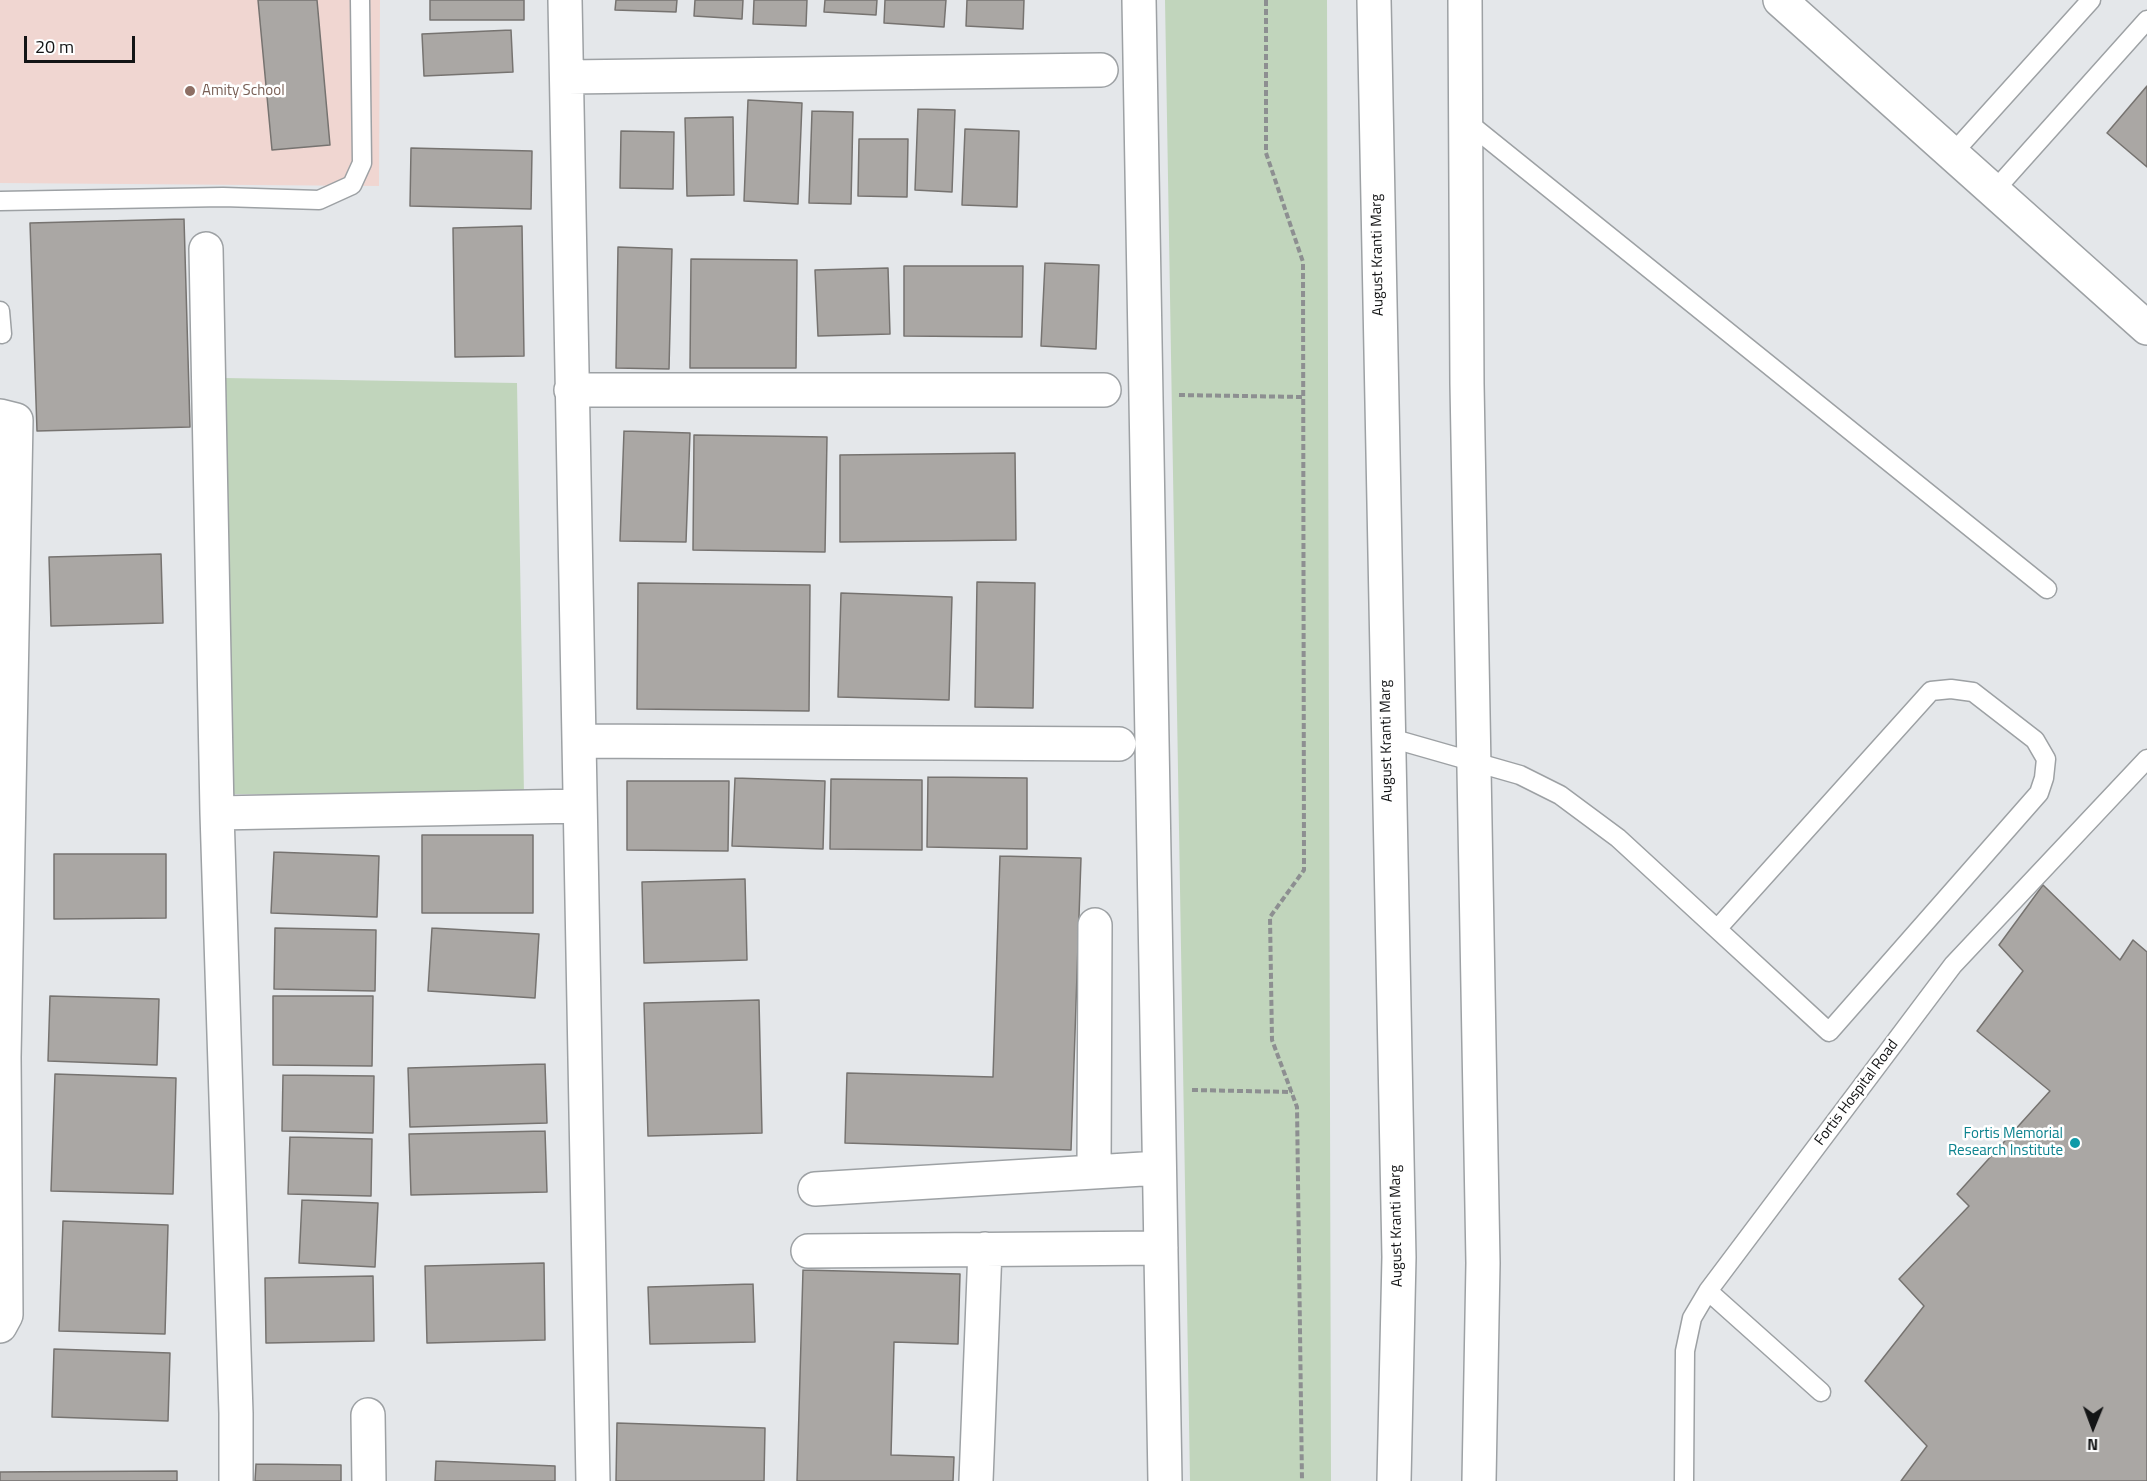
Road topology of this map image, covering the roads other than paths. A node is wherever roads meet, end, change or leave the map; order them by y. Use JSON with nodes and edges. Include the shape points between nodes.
{"nodes":[{"id":1,"x":360,"y":0,"type":"edge"},
{"id":2,"x":565,"y":0,"type":"edge"},
{"id":3,"x":1139,"y":0,"type":"edge"},
{"id":4,"x":1374,"y":0,"type":"edge"},
{"id":5,"x":1465,"y":0,"type":"edge"},
{"id":6,"x":1780,"y":0,"type":"edge"},
{"id":7,"x":2091,"y":0,"type":"edge"},
{"id":8,"x":2147,"y":20,"type":"edge"},
{"id":9,"x":1101,"y":70,"type":"dead end"},
{"id":10,"x":568,"y":77,"type":"junction"},
{"id":11,"x":1466,"y":121,"type":"junction"},
{"id":12,"x":1953,"y":153,"type":"junction"},
{"id":13,"x":1994,"y":191,"type":"junction"},
{"id":14,"x":0,"y":201,"type":"edge"},
{"id":15,"x":206,"y":249,"type":"dead end"},
{"id":16,"x":0,"y":311,"type":"edge"},
{"id":17,"x":2147,"y":328,"type":"edge"},
{"id":18,"x":2,"y":334,"type":"edge"},
{"id":19,"x":571,"y":390,"type":"junction"},
{"id":20,"x":1104,"y":390,"type":"dead end"},
{"id":21,"x":0,"y":416,"type":"edge"},
{"id":22,"x":2047,"y":589,"type":"dead end"},
{"id":23,"x":1387,"y":737,"type":"junction"},
{"id":24,"x":579,"y":741,"type":"junction"},
{"id":25,"x":1119,"y":744,"type":"dead end"},
{"id":26,"x":2147,"y":759,"type":"edge"},
{"id":27,"x":1473,"y":761,"type":"junction"},
{"id":28,"x":580,"y":806,"type":"junction"},
{"id":29,"x":217,"y":813,"type":"junction"},
{"id":30,"x":1095,"y":925,"type":"dead end"},
{"id":31,"x":1717,"y":929,"type":"junction"},
{"id":32,"x":2,"y":1057,"type":"edge"},
{"id":33,"x":1159,"y":1168,"type":"junction"},
{"id":34,"x":1094,"y":1170,"type":"junction"},
{"id":35,"x":815,"y":1189,"type":"dead end"},
{"id":36,"x":1161,"y":1248,"type":"junction"},
{"id":37,"x":985,"y":1249,"type":"junction"},
{"id":38,"x":807,"y":1251,"type":"dead end"},
{"id":39,"x":1708,"y":1291,"type":"junction"},
{"id":40,"x":2,"y":1318,"type":"edge"},
{"id":41,"x":1821,"y":1392,"type":"dead end"},
{"id":42,"x":368,"y":1415,"type":"dead end"},
{"id":43,"x":236,"y":1481,"type":"edge"},
{"id":44,"x":369,"y":1481,"type":"edge"},
{"id":45,"x":593,"y":1481,"type":"edge"},
{"id":46,"x":976,"y":1481,"type":"edge"},
{"id":47,"x":1165,"y":1481,"type":"edge"},
{"id":48,"x":1394,"y":1481,"type":"edge"},
{"id":49,"x":1479,"y":1481,"type":"edge"},
{"id":50,"x":1684,"y":1481,"type":"edge"}],
"edges":[{"from":1,"to":14,"type":"lane","via":[[362,163],[352,185],[319,200],[223,197]]},
{"from":2,"to":10,"type":"street"},
{"from":3,"to":33,"type":"street"},
{"from":4,"to":23,"type":"street","name":"August Kranti Marg"},
{"from":5,"to":11,"type":"street"},
{"from":6,"to":12,"type":"street"},
{"from":7,"to":12,"type":"lane"},
{"from":8,"to":13,"type":"lane"},
{"from":9,"to":10,"type":"street"},
{"from":10,"to":19,"type":"street"},
{"from":11,"to":22,"type":"lane"},
{"from":11,"to":27,"type":"street"},
{"from":12,"to":13,"type":"street"},
{"from":13,"to":17,"type":"street"},
{"from":15,"to":29,"type":"street"},
{"from":16,"to":18,"type":"lane"},
{"from":19,"to":20,"type":"street"},
{"from":19,"to":24,"type":"street"},
{"from":21,"to":32,"type":"street","via":[[16,420]]},
{"from":23,"to":27,"type":"lane"},
{"from":23,"to":48,"type":"street","name":"August Kranti Marg","via":[[1399,1257]]},
{"from":24,"to":25,"type":"street"},
{"from":24,"to":28,"type":"street"},
{"from":26,"to":39,"type":"lane","name":"Fortis Hospital Road","via":[[1953,965]]},
{"from":27,"to":31,"type":"lane","via":[[1520,775],[1560,795],[1618,838]]},
{"from":27,"to":49,"type":"street","via":[[1483,1263]]},
{"from":28,"to":29,"type":"street"},
{"from":28,"to":45,"type":"street"},
{"from":29,"to":43,"type":"street"},
{"from":30,"to":34,"type":"street"},
{"from":31,"to":31,"type":"lane","via":[[1829,1032],[2039,793],[2046,759],[2035,740],[1973,692],[1931,691]]},
{"from":32,"to":40,"type":"street"},
{"from":33,"to":34,"type":"street"},
{"from":33,"to":36,"type":"street"},
{"from":34,"to":35,"type":"street"},
{"from":36,"to":37,"type":"street"},
{"from":36,"to":47,"type":"street"},
{"from":37,"to":38,"type":"street"},
{"from":37,"to":46,"type":"street"},
{"from":39,"to":41,"type":"lane"},
{"from":39,"to":50,"type":"lane","name":"Fortis Hospital Road","via":[[1692,1318],[1685,1352]]},
{"from":42,"to":44,"type":"street"}]}
